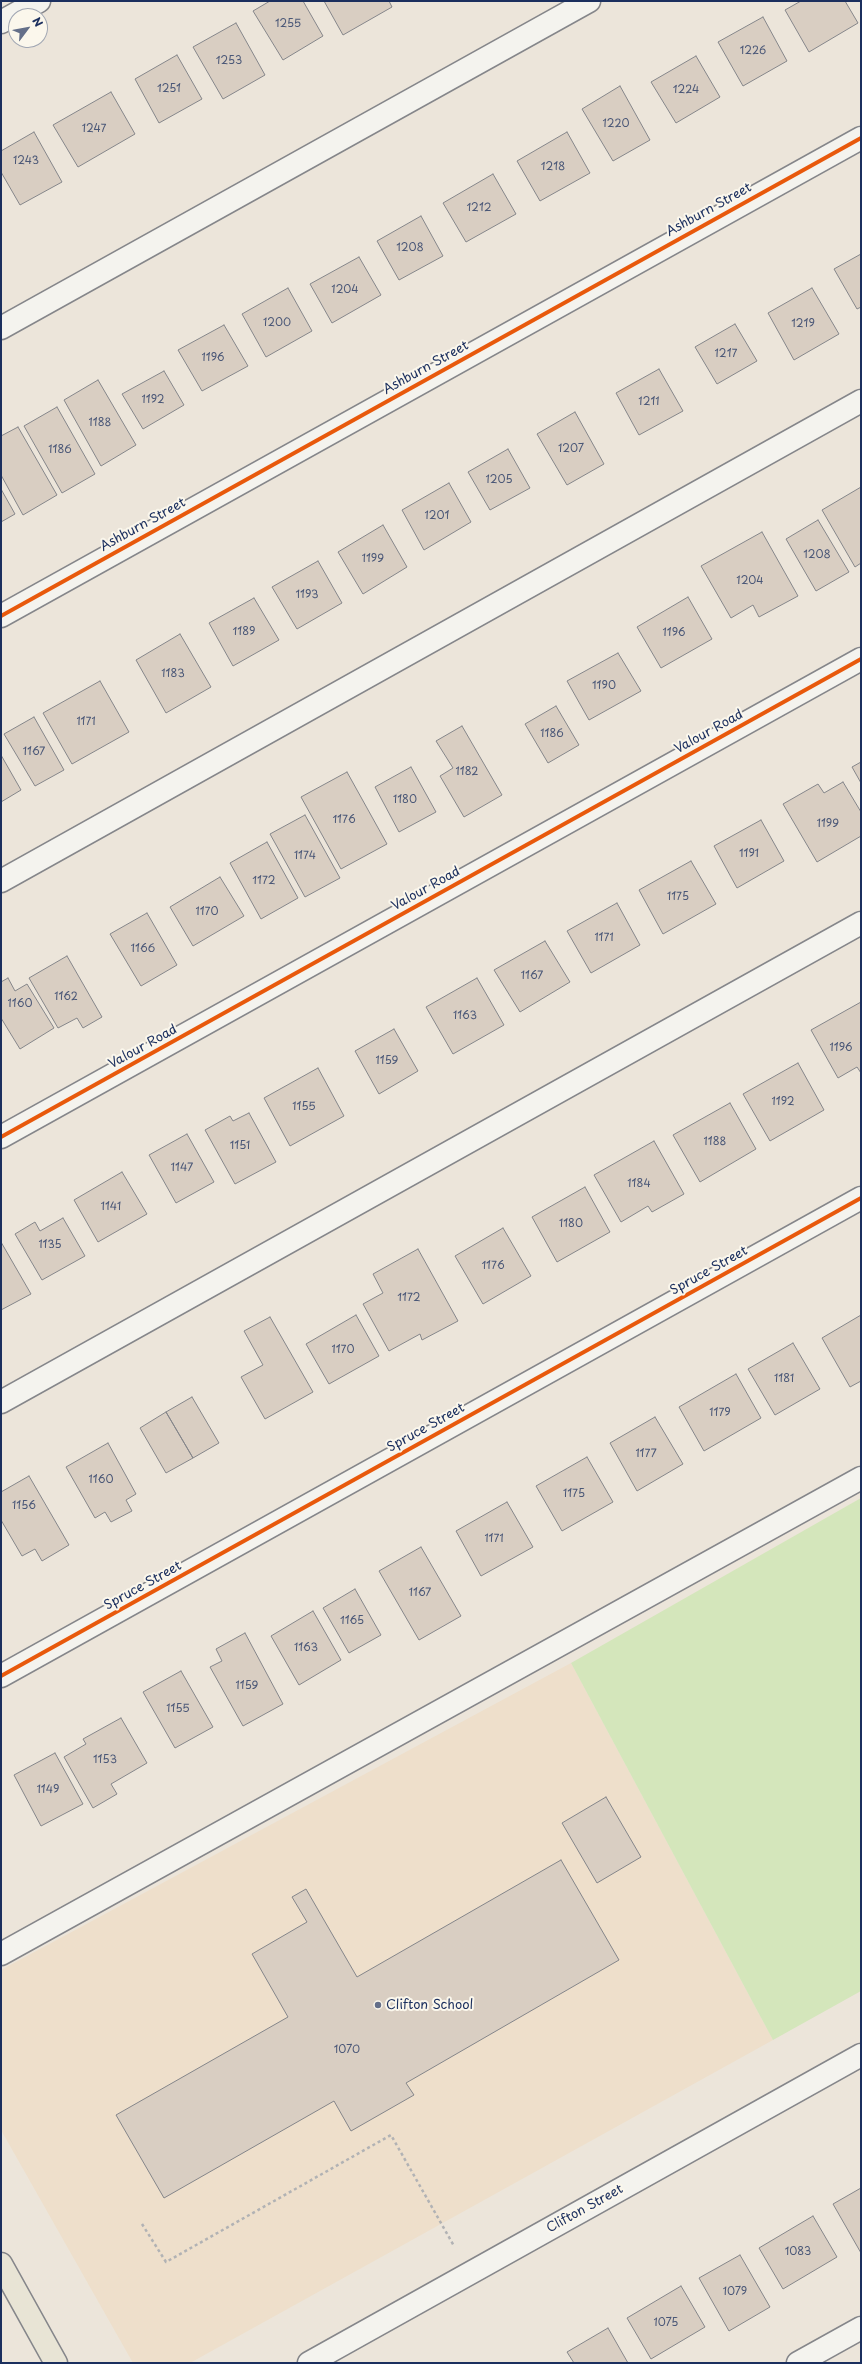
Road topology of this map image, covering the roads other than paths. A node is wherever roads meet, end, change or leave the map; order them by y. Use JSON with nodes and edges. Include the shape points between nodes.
{"nodes":[{"id":1,"x":39,"y":1,"type":"edge"},
{"id":2,"x":589,"y":1,"type":"edge"},
{"id":3,"x":1,"y":22,"type":"edge"},
{"id":4,"x":861,"y":138,"type":"edge"},
{"id":5,"x":1,"y":328,"type":"edge"},
{"id":6,"x":861,"y":401,"type":"edge"},
{"id":7,"x":1,"y":616,"type":"edge"},
{"id":8,"x":861,"y":659,"type":"edge"},
{"id":9,"x":1,"y":881,"type":"edge"},
{"id":10,"x":861,"y":923,"type":"edge"},
{"id":11,"x":1,"y":1137,"type":"edge"},
{"id":12,"x":861,"y":1198,"type":"edge"},
{"id":13,"x":1,"y":1402,"type":"edge"},
{"id":14,"x":861,"y":1478,"type":"edge"},
{"id":15,"x":1,"y":1676,"type":"edge"},
{"id":16,"x":1,"y":1954,"type":"edge"},
{"id":17,"x":861,"y":2055,"type":"edge"},
{"id":18,"x":1,"y":2264,"type":"edge"},
{"id":19,"x":861,"y":2328,"type":"edge"},
{"id":20,"x":56,"y":2363,"type":"edge"},
{"id":21,"x":309,"y":2363,"type":"edge"},
{"id":22,"x":798,"y":2363,"type":"edge"}],
"edges":[{"from":1,"to":3,"type":"street"},
{"from":2,"to":5,"type":"street"},
{"from":4,"to":7,"type":"street","name":"Ashburn Street"},
{"from":6,"to":9,"type":"street"},
{"from":8,"to":11,"type":"street","name":"Valour Road"},
{"from":10,"to":13,"type":"street"},
{"from":12,"to":15,"type":"street","name":"Spruce Street"},
{"from":14,"to":16,"type":"street"},
{"from":17,"to":21,"type":"street","name":"Clifton Street"},
{"from":18,"to":20,"type":"main road"},
{"from":19,"to":22,"type":"street"}]}
